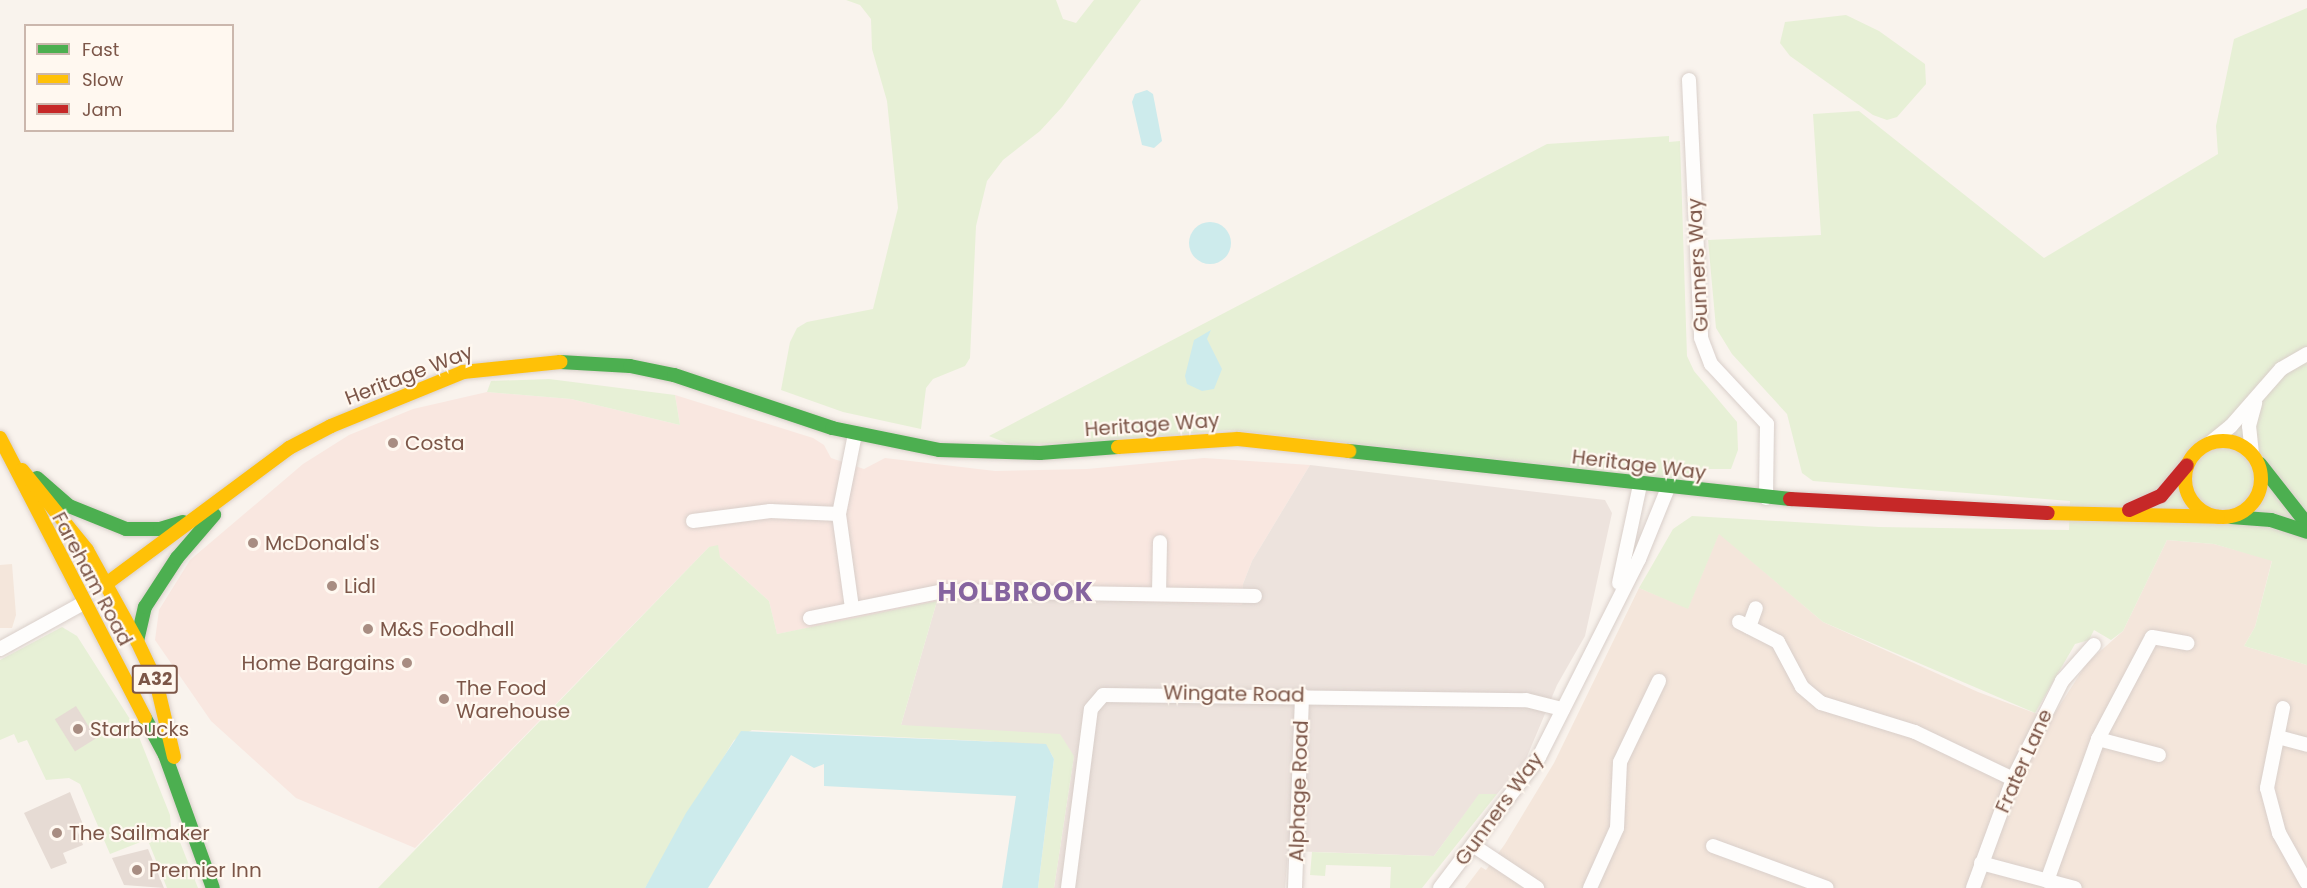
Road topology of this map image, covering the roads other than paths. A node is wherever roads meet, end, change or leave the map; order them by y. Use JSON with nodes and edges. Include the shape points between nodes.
{"nodes":[{"id":1,"x":1689,"y":80,"type":"dead end"},
{"id":2,"x":2307,"y":354,"type":"edge"},
{"id":3,"x":2257,"y":398,"type":"junction"},
{"id":4,"x":855,"y":434,"type":"junction"},
{"id":5,"x":0,"y":438,"type":"edge"},
{"id":6,"x":2210,"y":443,"type":"junction"},
{"id":7,"x":10,"y":455,"type":"junction"},
{"id":8,"x":2254,"y":456,"type":"junction"},
{"id":9,"x":2188,"y":465,"type":"junction"},
{"id":10,"x":26,"y":474,"type":"junction"},
{"id":11,"x":246,"y":480,"type":"junction"},
{"id":12,"x":1640,"y":485,"type":"junction"},
{"id":13,"x":1668,"y":489,"type":"junction"},
{"id":14,"x":1766,"y":498,"type":"junction"},
{"id":15,"x":202,"y":513,"type":"junction"},
{"id":16,"x":839,"y":514,"type":"junction"},
{"id":17,"x":2097,"y":514,"type":"junction"},
{"id":18,"x":2223,"y":517,"type":"junction"},
{"id":19,"x":693,"y":522,"type":"dead end"},
{"id":20,"x":2307,"y":524,"type":"edge"},
{"id":21,"x":2307,"y":532,"type":"edge"},
{"id":22,"x":1160,"y":542,"type":"dead end"},
{"id":23,"x":106,"y":584,"type":"junction"},
{"id":24,"x":1159,"y":594,"type":"junction"},
{"id":25,"x":1255,"y":596,"type":"dead end"},
{"id":26,"x":1616,"y":597,"type":"junction"},
{"id":27,"x":82,"y":604,"type":"junction"},
{"id":28,"x":852,"y":608,"type":"junction"},
{"id":29,"x":1756,"y":608,"type":"dead end"},
{"id":30,"x":810,"y":618,"type":"dead end"},
{"id":31,"x":137,"y":641,"type":"junction"},
{"id":32,"x":2187,"y":643,"type":"dead end"},
{"id":33,"x":2094,"y":645,"type":"dead end"},
{"id":34,"x":0,"y":649,"type":"edge"},
{"id":35,"x":1659,"y":681,"type":"dead end"},
{"id":36,"x":1302,"y":695,"type":"junction"},
{"id":37,"x":2283,"y":708,"type":"dead end"},
{"id":38,"x":1563,"y":709,"type":"junction"},
{"id":39,"x":2278,"y":737,"type":"junction"},
{"id":40,"x":2098,"y":740,"type":"junction"},
{"id":41,"x":2307,"y":745,"type":"edge"},
{"id":42,"x":2159,"y":754,"type":"dead end"},
{"id":43,"x":165,"y":755,"type":"junction"},
{"id":44,"x":2013,"y":779,"type":"junction"},
{"id":45,"x":177,"y":783,"type":"junction"},
{"id":46,"x":1474,"y":846,"type":"junction"},
{"id":47,"x":1713,"y":846,"type":"dead end"},
{"id":48,"x":1981,"y":863,"type":"junction"},
{"id":49,"x":2047,"y":881,"type":"junction"},
{"id":50,"x":2307,"y":883,"type":"edge"},
{"id":51,"x":213,"y":888,"type":"edge"},
{"id":52,"x":1068,"y":888,"type":"edge"},
{"id":53,"x":1295,"y":888,"type":"edge"},
{"id":54,"x":1440,"y":888,"type":"edge"},
{"id":55,"x":1537,"y":888,"type":"edge"},
{"id":56,"x":1590,"y":888,"type":"edge"},
{"id":57,"x":1827,"y":888,"type":"edge"},
{"id":58,"x":1973,"y":888,"type":"edge"},
{"id":59,"x":2075,"y":888,"type":"edge"}],
"edges":[{"from":1,"to":14,"type":"street","name":"Gunners Way","via":[[1701,338],[1711,364],[1767,424]]},
{"from":2,"to":3,"type":"street","via":[[2281,369]]},
{"from":3,"to":6,"type":"street"},
{"from":3,"to":8,"type":"street","via":[[2249,422]]},
{"from":4,"to":11,"type":"street","name":"Heritage Way","via":[[641,368],[581,361],[510,363],[471,370],[405,393],[289,448]]},
{"from":4,"to":12,"type":"street","name":"Heritage Way","via":[[939,450],[982,452],[1238,439]]},
{"from":4,"to":16,"type":"street"},
{"from":5,"to":7,"type":"street","name":"Fareham Road","number":"A32"},
{"from":6,"to":8,"type":"street","via":[[2237,443]]},
{"from":6,"to":9,"type":"street"},
{"from":7,"to":10,"type":"street","name":"Fareham Road","number":"A32"},
{"from":7,"to":15,"type":"street","name":"Heritage Way","via":[[69,506],[126,529],[175,526]]},
{"from":7,"to":27,"type":"street","name":"Fareham Road","number":"A32"},
{"from":8,"to":18,"type":"street","via":[[2262,478],[2258,496],[2245,510]]},
{"from":8,"to":20,"type":"street"},
{"from":9,"to":17,"type":"street","name":"Heritage Way","via":[[2167,492],[2150,504]]},
{"from":9,"to":18,"type":"street","via":[[2186,485],[2190,498],[2205,512]]},
{"from":10,"to":23,"type":"street","name":"Fareham Road","number":"A32","via":[[66,521]]},
{"from":10,"to":27,"type":"street","number":"A32","via":[[82,572]]},
{"from":11,"to":15,"type":"street","name":"Heritage Way"},
{"from":11,"to":31,"type":"street","name":"Heritage Way","via":[[164,576],[145,607]]},
{"from":12,"to":13,"type":"street","name":"Heritage Way"},
{"from":12,"to":26,"type":"street","name":"Gunners Way"},
{"from":13,"to":14,"type":"street","name":"Heritage Way"},
{"from":13,"to":26,"type":"street","name":"Gunners Way","via":[[1652,533]]},
{"from":14,"to":17,"type":"street","name":"Heritage Way"},
{"from":15,"to":23,"type":"street","name":"Heritage Way"},
{"from":16,"to":19,"type":"street","via":[[770,511]]},
{"from":16,"to":28,"type":"street"},
{"from":17,"to":18,"type":"street","name":"Heritage Way"},
{"from":18,"to":21,"type":"street","name":"Heritage Way","via":[[2271,520]]},
{"from":22,"to":24,"type":"street"},
{"from":23,"to":27,"type":"street","name":"Heritage Way"},
{"from":23,"to":31,"type":"street","name":"Fareham Road","number":"A32"},
{"from":23,"to":43,"type":"street","number":"A32","via":[[99,611],[147,697]]},
{"from":24,"to":25,"type":"street"},
{"from":24,"to":28,"type":"street","via":[[944,591]]},
{"from":26,"to":38,"type":"street","name":"Gunners Way"},
{"from":27,"to":34,"type":"street"},
{"from":27,"to":43,"type":"street","name":"Fareham Road","number":"A32"},
{"from":28,"to":30,"type":"street"},
{"from":29,"to":44,"type":"street","via":[[1744,625],[1778,642],[1802,687],[1821,703],[1915,732]]},
{"from":31,"to":45,"type":"street","name":"Fareham Road","number":"A32","via":[[156,681],[172,736]]},
{"from":32,"to":40,"type":"street","via":[[2152,637]]},
{"from":33,"to":44,"type":"street","name":"Frater Lane","via":[[2062,681]]},
{"from":35,"to":56,"type":"street","via":[[1620,762],[1617,828]]},
{"from":36,"to":38,"type":"street","name":"Wingate Road","via":[[1526,700]]},
{"from":36,"to":52,"type":"street","name":"Wingate Road","via":[[1124,692],[1098,698],[1090,715]]},
{"from":36,"to":53,"type":"street","name":"Alphage Road"},
{"from":37,"to":39,"type":"street"},
{"from":38,"to":46,"type":"street","name":"Gunners Way","via":[[1539,757]]},
{"from":39,"to":41,"type":"street"},
{"from":39,"to":50,"type":"street","via":[[2267,788],[2279,833]]},
{"from":40,"to":42,"type":"street"},
{"from":40,"to":49,"type":"street"},
{"from":43,"to":45,"type":"street","name":"Fareham Road","number":"A32"},
{"from":44,"to":48,"type":"street","name":"Frater Lane"},
{"from":45,"to":51,"type":"street","name":"Fareham Road","number":"A32"},
{"from":46,"to":54,"type":"street","name":"Gunners Way"},
{"from":46,"to":55,"type":"street"},
{"from":47,"to":57,"type":"street"},
{"from":48,"to":49,"type":"street"},
{"from":48,"to":58,"type":"street","name":"Frater Lane"},
{"from":49,"to":59,"type":"street"}]}
